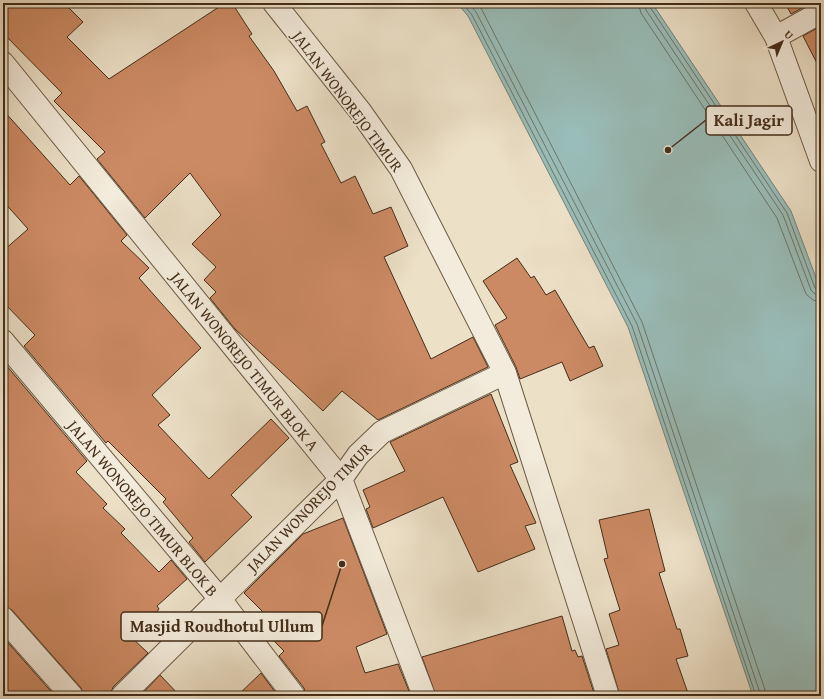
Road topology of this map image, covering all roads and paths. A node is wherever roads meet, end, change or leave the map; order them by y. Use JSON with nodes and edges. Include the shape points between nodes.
{"nodes":[{"id":1,"x":274,"y":3,"type":"edge"},
{"id":2,"x":756,"y":3,"type":"edge"},
{"id":3,"x":821,"y":12,"type":"edge"},
{"id":4,"x":776,"y":37,"type":"junction"},
{"id":5,"x":3,"y":63,"type":"edge"},
{"id":6,"x":821,"y":161,"type":"edge"},
{"id":7,"x":3,"y":341,"type":"edge"},
{"id":8,"x":505,"y":373,"type":"junction"},
{"id":9,"x":340,"y":479,"type":"junction"},
{"id":10,"x":220,"y":599,"type":"junction"},
{"id":11,"x":3,"y":618,"type":"edge"},
{"id":12,"x":72,"y":696,"type":"edge"},
{"id":13,"x":122,"y":696,"type":"edge"},
{"id":14,"x":294,"y":696,"type":"edge"},
{"id":15,"x":424,"y":696,"type":"edge"},
{"id":16,"x":608,"y":696,"type":"edge"}],
"edges":[{"from":1,"to":8,"type":"street","name":"JALAN WONOREJO TIMUR","via":[[360,111],[401,169]]},
{"from":2,"to":4,"type":"street"},
{"from":3,"to":4,"type":"street"},
{"from":4,"to":6,"type":"street"},
{"from":5,"to":9,"type":"street","name":"JALAN WONOREJO TIMUR BLOK A"},
{"from":7,"to":10,"type":"street","name":"JALAN WONOREJO TIMUR BLOK B"},
{"from":8,"to":9,"type":"street","name":"JALAN WONOREJO TIMUR","via":[[382,432],[358,455]]},
{"from":8,"to":16,"type":"street","name":"JALAN WONOREJO TIMUR"},
{"from":9,"to":10,"type":"street","name":"JALAN WONOREJO TIMUR"},
{"from":9,"to":15,"type":"street","name":"JALAN WONOREJO TIMUR BLOK A"},
{"from":10,"to":13,"type":"street","name":"JALAN WONOREJO TIMUR"},
{"from":10,"to":14,"type":"street","name":"JALAN WONOREJO TIMUR BLOK B"},
{"from":11,"to":12,"type":"street"}]}
